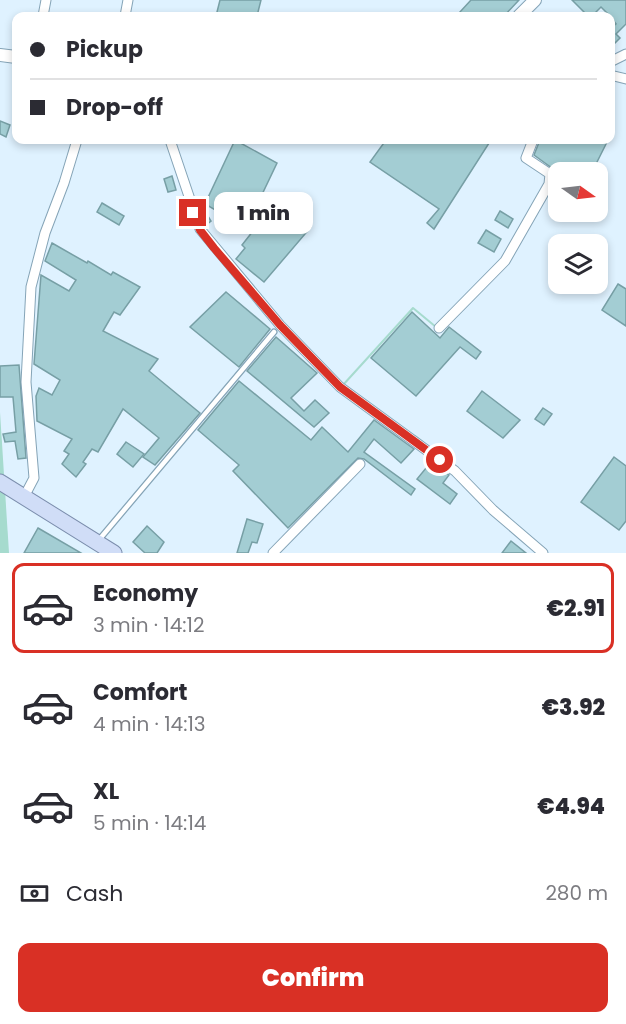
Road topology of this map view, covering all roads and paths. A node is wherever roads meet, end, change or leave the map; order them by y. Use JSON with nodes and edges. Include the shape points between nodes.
{"nodes":[{"id":1,"x":535,"y":0,"type":"edge"},
{"id":2,"x":523,"y":12,"type":"edge"},
{"id":3,"x":76,"y":144,"type":"edge"},
{"id":4,"x":171,"y":144,"type":"edge"},
{"id":5,"x":531,"y":144,"type":"edge"},
{"id":6,"x":440,"y":328,"type":"dead end"},
{"id":7,"x":274,"y":332,"type":"dead end"},
{"id":8,"x":360,"y":464,"type":"dead end"},
{"id":9,"x":0,"y":482,"type":"edge"},
{"id":10,"x":22,"y":496,"type":"junction"},
{"id":11,"x":97,"y":542,"type":"junction"},
{"id":12,"x":114,"y":553,"type":"edge"},
{"id":13,"x":273,"y":553,"type":"edge"},
{"id":14,"x":543,"y":553,"type":"edge"}],
"edges":[{"from":1,"to":2,"type":"street"},
{"from":3,"to":10,"type":"street","via":[[31,286],[26,382],[34,478]]},
{"from":4,"to":14,"type":"street","via":[[200,230],[280,325],[340,387],[455,471]]},
{"from":5,"to":6,"type":"street","via":[[526,158],[550,174],[549,184],[505,261]]},
{"from":7,"to":11,"type":"lane"},
{"from":8,"to":13,"type":"street"},
{"from":9,"to":10,"type":"main road"},
{"from":10,"to":11,"type":"main road"},
{"from":11,"to":12,"type":"main road"}]}
